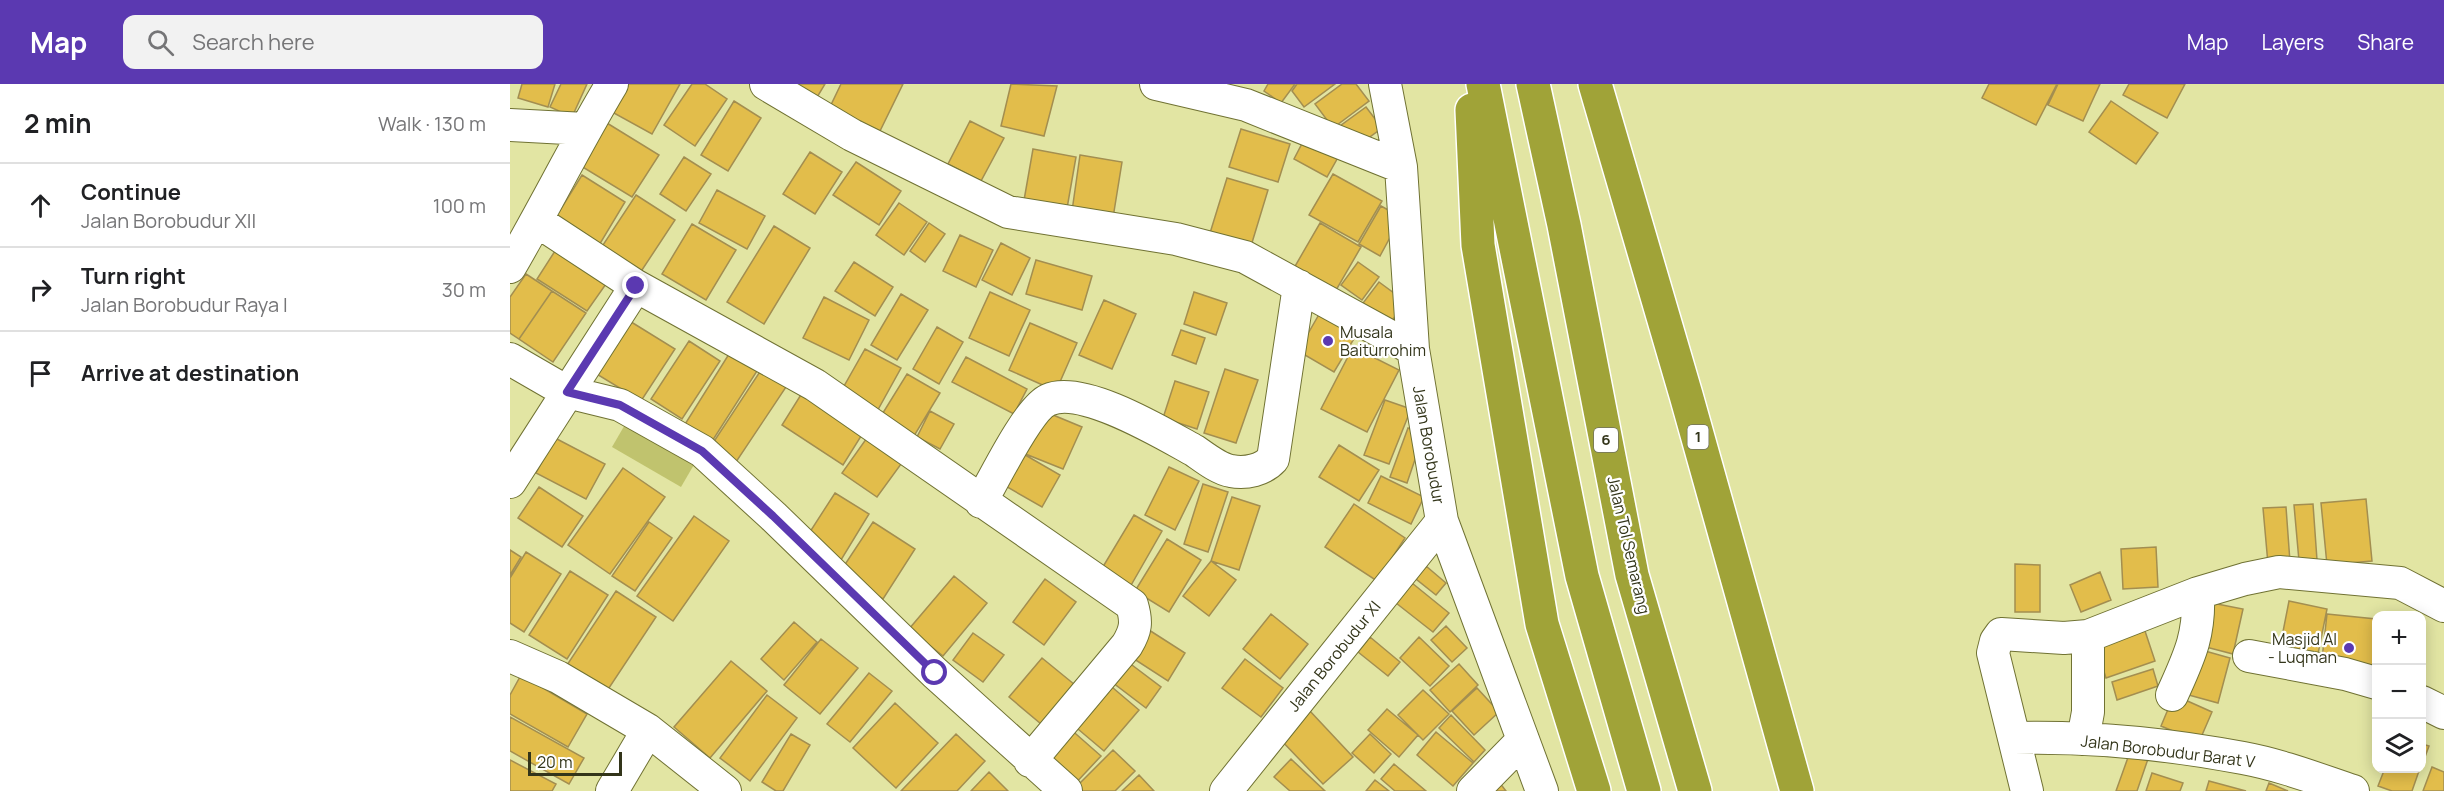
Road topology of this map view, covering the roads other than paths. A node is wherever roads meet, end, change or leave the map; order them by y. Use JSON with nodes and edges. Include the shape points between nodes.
{"nodes":[{"id":1,"x":612,"y":84,"type":"edge"},
{"id":2,"x":766,"y":84,"type":"edge"},
{"id":3,"x":1156,"y":84,"type":"edge"},
{"id":4,"x":1385,"y":84,"type":"edge"},
{"id":5,"x":1470,"y":84,"type":"edge"},
{"id":6,"x":1483,"y":84,"type":"edge"},
{"id":7,"x":1533,"y":84,"type":"edge"},
{"id":8,"x":1595,"y":84,"type":"edge"},
{"id":9,"x":510,"y":125,"type":"edge"},
{"id":10,"x":585,"y":129,"type":"junction"},
{"id":11,"x":1401,"y":167,"type":"junction"},
{"id":12,"x":537,"y":221,"type":"junction"},
{"id":13,"x":510,"y":267,"type":"edge"},
{"id":14,"x":636,"y":286,"type":"junction"},
{"id":15,"x":1299,"y":286,"type":"junction"},
{"id":16,"x":1413,"y":349,"type":"junction"},
{"id":17,"x":510,"y":359,"type":"edge"},
{"id":18,"x":567,"y":392,"type":"junction"},
{"id":19,"x":510,"y":482,"type":"edge"},
{"id":20,"x":981,"y":502,"type":"junction"},
{"id":21,"x":1442,"y":521,"type":"junction"},
{"id":22,"x":2198,"y":593,"type":"junction"},
{"id":23,"x":2444,"y":606,"type":"edge"},
{"id":24,"x":2088,"y":636,"type":"junction"},
{"id":25,"x":510,"y":656,"type":"edge"},
{"id":26,"x":2249,"y":656,"type":"dead end"},
{"id":27,"x":2372,"y":681,"type":"edge"},
{"id":28,"x":2172,"y":695,"type":"dead end"},
{"id":29,"x":2426,"y":704,"type":"edge"},
{"id":30,"x":2444,"y":713,"type":"edge"},
{"id":31,"x":648,"y":730,"type":"junction"},
{"id":32,"x":2014,"y":738,"type":"junction"},
{"id":33,"x":2083,"y":739,"type":"junction"},
{"id":34,"x":1523,"y":740,"type":"junction"},
{"id":35,"x":1030,"y":761,"type":"junction"},
{"id":36,"x":612,"y":791,"type":"edge"},
{"id":37,"x":726,"y":791,"type":"edge"},
{"id":38,"x":1066,"y":791,"type":"edge"},
{"id":39,"x":1226,"y":791,"type":"edge"},
{"id":40,"x":1473,"y":791,"type":"edge"},
{"id":41,"x":1542,"y":791,"type":"edge"},
{"id":42,"x":1594,"y":791,"type":"edge"},
{"id":43,"x":1644,"y":791,"type":"edge"},
{"id":44,"x":1695,"y":791,"type":"edge"},
{"id":45,"x":1797,"y":791,"type":"edge"},
{"id":46,"x":2027,"y":791,"type":"edge"},
{"id":47,"x":2353,"y":791,"type":"edge"}],
"edges":[{"from":1,"to":10,"type":"street"},
{"from":2,"to":15,"type":"street","via":[[852,135],[1008,212],[1176,239],[1245,257]]},
{"from":3,"to":11,"type":"street","via":[[1246,105]]},
{"from":4,"to":11,"type":"street","name":"Jalan Borobudur"},
{"from":5,"to":42,"type":"highway","via":[[1478,245],[1542,624]]},
{"from":6,"to":43,"type":"highway","via":[[1582,576]]},
{"from":7,"to":44,"type":"highway","name":"Jalan Tol Semarang","number":"6","via":[[1632,575]]},
{"from":8,"to":45,"type":"highway","number":"1"},
{"from":9,"to":10,"type":"street"},
{"from":10,"to":12,"type":"street"},
{"from":11,"to":16,"type":"street","name":"Jalan Borobudur"},
{"from":12,"to":13,"type":"street"},
{"from":12,"to":14,"type":"street"},
{"from":14,"to":18,"type":"street"},
{"from":14,"to":20,"type":"street","via":[[815,385]]},
{"from":15,"to":16,"type":"street"},
{"from":15,"to":20,"type":"street","via":[[1273,459],[1267,466],[1229,471],[1149,425],[1097,402],[1066,396],[1047,400],[1031,415]]},
{"from":16,"to":21,"type":"street","name":"Jalan Borobudur"},
{"from":17,"to":18,"type":"street"},
{"from":18,"to":19,"type":"street"},
{"from":18,"to":35,"type":"street","via":[[620,405],[702,451]]},
{"from":20,"to":35,"type":"street","via":[[1132,605],[1136,617],[1136,629],[1128,645]]},
{"from":21,"to":34,"type":"street","name":"Jalan Borobudur"},
{"from":21,"to":39,"type":"street","name":"Jalan Borobudur XI"},
{"from":22,"to":23,"type":"street","via":[[2279,572],[2400,584]]},
{"from":22,"to":24,"type":"street"},
{"from":22,"to":28,"type":"street","via":[[2197,635]]},
{"from":24,"to":32,"type":"street","via":[[2001,634],[1994,653]]},
{"from":24,"to":33,"type":"street","via":[[2089,703]]},
{"from":25,"to":31,"type":"street","via":[[558,677]]},
{"from":26,"to":27,"type":"street"},
{"from":29,"to":30,"type":"street"},
{"from":31,"to":36,"type":"street"},
{"from":31,"to":37,"type":"street"},
{"from":32,"to":33,"type":"street","name":"Jalan Borobudur Barat V"},
{"from":32,"to":46,"type":"street"},
{"from":33,"to":47,"type":"street","name":"Jalan Borobudur Barat V","via":[[2245,758]]},
{"from":34,"to":40,"type":"street"},
{"from":34,"to":41,"type":"street","name":"Jalan Borobudur"},
{"from":35,"to":38,"type":"street"}]}
